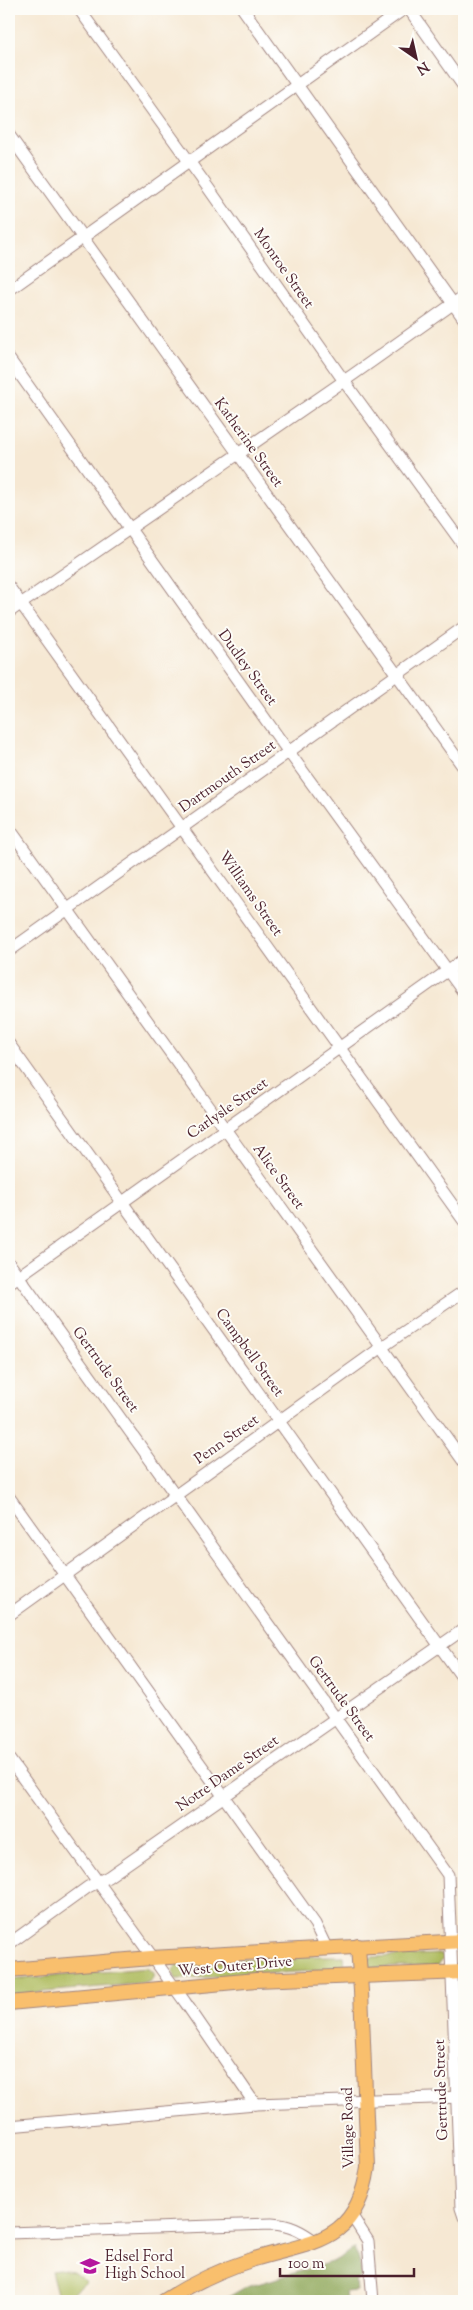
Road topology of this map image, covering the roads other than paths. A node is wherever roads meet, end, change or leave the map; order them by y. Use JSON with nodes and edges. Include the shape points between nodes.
{"nodes":[{"id":1,"x":78,"y":9,"type":"edge"},
{"id":2,"x":243,"y":9,"type":"edge"},
{"id":3,"x":404,"y":9,"type":"edge"},
{"id":4,"x":409,"y":9,"type":"edge"},
{"id":5,"x":298,"y":84,"type":"junction"},
{"id":6,"x":464,"y":87,"type":"edge"},
{"id":7,"x":9,"y":135,"type":"edge"},
{"id":8,"x":189,"y":162,"type":"junction"},
{"id":9,"x":83,"y":237,"type":"junction"},
{"id":10,"x":9,"y":290,"type":"edge"},
{"id":11,"x":464,"y":296,"type":"edge"},
{"id":12,"x":454,"y":304,"type":"junction"},
{"id":13,"x":464,"y":319,"type":"edge"},
{"id":14,"x":9,"y":359,"type":"edge"},
{"id":15,"x":344,"y":381,"type":"junction"},
{"id":16,"x":237,"y":455,"type":"junction"},
{"id":17,"x":129,"y":530,"type":"junction"},
{"id":18,"x":464,"y":546,"type":"edge"},
{"id":19,"x":9,"y":587,"type":"edge"},
{"id":20,"x":21,"y":604,"type":"junction"},
{"id":21,"x":9,"y":612,"type":"edge"},
{"id":22,"x":464,"y":627,"type":"edge"},
{"id":23,"x":397,"y":675,"type":"junction"},
{"id":24,"x":289,"y":752,"type":"junction"},
{"id":25,"x":464,"y":768,"type":"edge"},
{"id":26,"x":183,"y":827,"type":"junction"},
{"id":27,"x":9,"y":828,"type":"edge"},
{"id":28,"x":68,"y":909,"type":"junction"},
{"id":29,"x":9,"y":951,"type":"edge"},
{"id":30,"x":464,"y":959,"type":"edge"},
{"id":31,"x":448,"y":970,"type":"junction"},
{"id":32,"x":464,"y":993,"type":"edge"},
{"id":33,"x":9,"y":1044,"type":"edge"},
{"id":34,"x":340,"y":1047,"type":"junction"},
{"id":35,"x":225,"y":1130,"type":"junction"},
{"id":36,"x":123,"y":1202,"type":"junction"},
{"id":37,"x":464,"y":1221,"type":"edge"},
{"id":38,"x":9,"y":1263,"type":"edge"},
{"id":39,"x":14,"y":1280,"type":"edge"},
{"id":40,"x":464,"y":1291,"type":"edge"},
{"id":41,"x":382,"y":1347,"type":"junction"},
{"id":42,"x":280,"y":1421,"type":"junction"},
{"id":43,"x":464,"y":1462,"type":"edge"},
{"id":44,"x":176,"y":1495,"type":"junction"},
{"id":45,"x":9,"y":1496,"type":"edge"},
{"id":46,"x":65,"y":1574,"type":"junction"},
{"id":47,"x":9,"y":1615,"type":"edge"},
{"id":48,"x":464,"y":1629,"type":"edge"},
{"id":49,"x":440,"y":1646,"type":"junction"},
{"id":50,"x":464,"y":1680,"type":"edge"},
{"id":51,"x":336,"y":1718,"type":"junction"},
{"id":52,"x":9,"y":1759,"type":"edge"},
{"id":53,"x":223,"y":1795,"type":"junction"},
{"id":54,"x":97,"y":1882,"type":"junction"},
{"id":55,"x":458,"y":1941,"type":"edge"},
{"id":56,"x":9,"y":1944,"type":"edge"},
{"id":57,"x":358,"y":1946,"type":"junction"},
{"id":58,"x":326,"y":1947,"type":"junction"},
{"id":59,"x":151,"y":1958,"type":"junction"},
{"id":60,"x":9,"y":1970,"type":"edge"},
{"id":61,"x":459,"y":1972,"type":"edge"},
{"id":62,"x":359,"y":1975,"type":"junction"},
{"id":63,"x":174,"y":1988,"type":"junction"},
{"id":64,"x":9,"y":2003,"type":"edge"},
{"id":65,"x":461,"y":2098,"type":"edge"},
{"id":66,"x":365,"y":2101,"type":"junction"},
{"id":67,"x":255,"y":2104,"type":"junction"},
{"id":68,"x":9,"y":2126,"type":"edge"},
{"id":69,"x":352,"y":2216,"type":"junction"},
{"id":70,"x":464,"y":2216,"type":"edge"},
{"id":71,"x":9,"y":2233,"type":"edge"},
{"id":72,"x":316,"y":2242,"type":"junction"},
{"id":73,"x":164,"y":2301,"type":"edge"},
{"id":74,"x":373,"y":2301,"type":"edge"}],
"edges":[{"from":1,"to":8,"type":"street","name":"Monroe Street"},
{"from":2,"to":5,"type":"street"},
{"from":3,"to":5,"type":"street"},
{"from":4,"to":6,"type":"street"},
{"from":5,"to":8,"type":"street"},
{"from":5,"to":12,"type":"street"},
{"from":7,"to":9,"type":"street","name":"Katherine Street"},
{"from":8,"to":9,"type":"street"},
{"from":8,"to":15,"type":"street","name":"Monroe Street"},
{"from":9,"to":10,"type":"street"},
{"from":9,"to":16,"type":"street","name":"Katherine Street"},
{"from":11,"to":12,"type":"street"},
{"from":12,"to":13,"type":"street"},
{"from":12,"to":15,"type":"street"},
{"from":14,"to":17,"type":"street","name":"Dudley Street"},
{"from":15,"to":16,"type":"street"},
{"from":15,"to":18,"type":"street","name":"Monroe Street"},
{"from":16,"to":17,"type":"street"},
{"from":16,"to":23,"type":"street","name":"Katherine Street"},
{"from":17,"to":20,"type":"street"},
{"from":17,"to":24,"type":"street","name":"Dudley Street"},
{"from":19,"to":20,"type":"street","name":"Williams Street"},
{"from":20,"to":21,"type":"street"},
{"from":20,"to":26,"type":"street","name":"Williams Street"},
{"from":22,"to":23,"type":"street","name":"Dartmouth Street"},
{"from":23,"to":24,"type":"street","name":"Dartmouth Street"},
{"from":23,"to":25,"type":"street","name":"Katherine Street"},
{"from":24,"to":26,"type":"street","name":"Dartmouth Street"},
{"from":24,"to":31,"type":"street","name":"Dudley Street"},
{"from":26,"to":28,"type":"street","name":"Dartmouth Street"},
{"from":26,"to":34,"type":"street","name":"Williams Street"},
{"from":27,"to":28,"type":"street","name":"Alice Street"},
{"from":28,"to":29,"type":"street","name":"Dartmouth Street"},
{"from":28,"to":35,"type":"street","name":"Alice Street"},
{"from":30,"to":31,"type":"street","name":"Carlysle Street"},
{"from":31,"to":32,"type":"street","name":"Dudley Street"},
{"from":31,"to":34,"type":"street","name":"Carlysle Street"},
{"from":33,"to":36,"type":"street","name":"Campbell Street"},
{"from":34,"to":35,"type":"street","name":"Carlysle Street"},
{"from":34,"to":37,"type":"street","name":"Williams Street"},
{"from":35,"to":36,"type":"street","name":"Carlysle Street"},
{"from":35,"to":41,"type":"street","name":"Alice Street"},
{"from":36,"to":39,"type":"street","name":"Carlysle Street"},
{"from":36,"to":42,"type":"street","name":"Campbell Street"},
{"from":38,"to":39,"type":"street","name":"Gertrude Street"},
{"from":39,"to":44,"type":"street","name":"Gertrude Street"},
{"from":40,"to":41,"type":"street","name":"Penn Street"},
{"from":41,"to":42,"type":"street","name":"Penn Street"},
{"from":41,"to":43,"type":"street","name":"Alice Street"},
{"from":42,"to":44,"type":"street","name":"Penn Street"},
{"from":42,"to":49,"type":"street","name":"Campbell Street"},
{"from":44,"to":46,"type":"street","name":"Penn Street"},
{"from":44,"to":51,"type":"street","name":"Gertrude Street"},
{"from":45,"to":46,"type":"street"},
{"from":46,"to":47,"type":"street","name":"Penn Street"},
{"from":46,"to":53,"type":"street"},
{"from":48,"to":49,"type":"street","name":"Notre Dame Street"},
{"from":49,"to":50,"type":"street","name":"Campbell Street"},
{"from":49,"to":51,"type":"street","name":"Notre Dame Street"},
{"from":51,"to":53,"type":"street","name":"Notre Dame Street"},
{"from":51,"to":55,"type":"street","name":"Gertrude Street","via":[[448,1875]]},
{"from":52,"to":54,"type":"street"},
{"from":53,"to":54,"type":"street","name":"Notre Dame Street"},
{"from":53,"to":58,"type":"street","via":[[315,1924]]},
{"from":54,"to":56,"type":"street","name":"Notre Dame Street"},
{"from":54,"to":59,"type":"street"},
{"from":55,"to":57,"type":"main road","name":"West Outer Drive"},
{"from":55,"to":61,"type":"street","name":"Gertrude Street"},
{"from":57,"to":58,"type":"main road","name":"West Outer Drive"},
{"from":57,"to":62,"type":"main road","name":"Village Road"},
{"from":58,"to":59,"type":"main road","name":"West Outer Drive"},
{"from":59,"to":60,"type":"main road","name":"West Outer Drive"},
{"from":59,"to":63,"type":"street"},
{"from":61,"to":62,"type":"main road","name":"West Outer Drive"},
{"from":61,"to":65,"type":"street","name":"Gertrude Street"},
{"from":62,"to":63,"type":"main road","name":"West Outer Drive"},
{"from":62,"to":66,"type":"main road","name":"Village Road"},
{"from":63,"to":64,"type":"main road","name":"West Outer Drive"},
{"from":63,"to":67,"type":"street"},
{"from":65,"to":66,"type":"street"},
{"from":65,"to":70,"type":"street","name":"Gertrude Street","via":[[461,2208]]},
{"from":66,"to":67,"type":"street"},
{"from":66,"to":69,"type":"main road","name":"Village Road","via":[[368,2167],[365,2185]]},
{"from":67,"to":68,"type":"street"},
{"from":69,"to":72,"type":"main road","via":[[331,2235]]},
{"from":69,"to":74,"type":"street","via":[[368,2241]]},
{"from":71,"to":72,"type":"street","via":[[272,2224],[286,2225]]},
{"from":72,"to":73,"type":"main road","via":[[220,2271]]}]}
